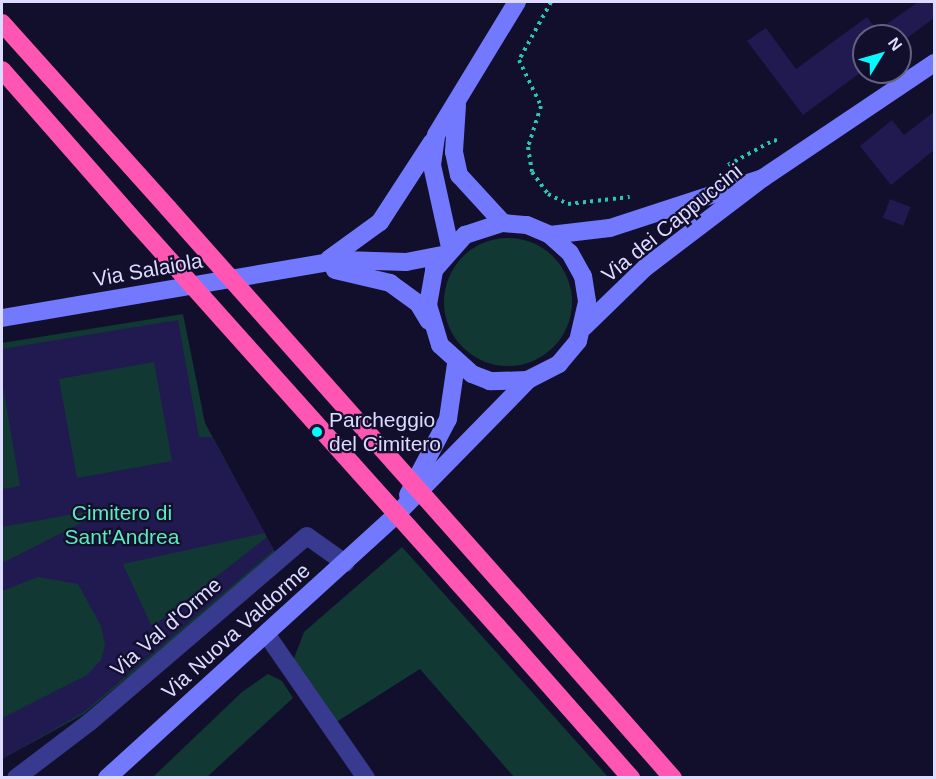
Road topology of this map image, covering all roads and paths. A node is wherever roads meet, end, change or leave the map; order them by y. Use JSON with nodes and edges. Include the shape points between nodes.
{"nodes":[{"id":1,"x":517,"y":2,"type":"edge"},
{"id":2,"x":551,"y":2,"type":"edge"},
{"id":3,"x":2,"y":23,"type":"edge"},
{"id":4,"x":934,"y":63,"type":"edge"},
{"id":5,"x":2,"y":70,"type":"edge"},
{"id":6,"x":459,"y":97,"type":"junction"},
{"id":7,"x":436,"y":135,"type":"junction"},
{"id":8,"x":811,"y":150,"type":"junction"},
{"id":9,"x":724,"y":167,"type":"dead end"},
{"id":10,"x":763,"y":178,"type":"junction"},
{"id":11,"x":642,"y":195,"type":"dead end"},
{"id":12,"x":502,"y":223,"type":"junction"},
{"id":13,"x":550,"y":235,"type":"junction"},
{"id":14,"x":446,"y":251,"type":"junction"},
{"id":15,"x":312,"y":266,"type":"junction"},
{"id":16,"x":2,"y":318,"type":"edge"},
{"id":17,"x":430,"y":323,"type":"junction"},
{"id":18,"x":584,"y":327,"type":"junction"},
{"id":19,"x":456,"y":363,"type":"junction"},
{"id":20,"x":528,"y":380,"type":"junction"},
{"id":21,"x":394,"y":518,"type":"junction"},
{"id":22,"x":345,"y":563,"type":"junction"},
{"id":23,"x":267,"y":635,"type":"junction"},
{"id":24,"x":16,"y":777,"type":"edge"},
{"id":25,"x":107,"y":777,"type":"edge"},
{"id":26,"x":366,"y":777,"type":"edge"},
{"id":27,"x":631,"y":777,"type":"edge"},
{"id":28,"x":673,"y":777,"type":"edge"}],
"edges":[{"from":1,"to":6,"type":"main road"},
{"from":2,"to":11,"type":"path","via":[[519,60],[541,106],[528,147],[532,172],[548,194],[568,204]]},
{"from":3,"to":28,"type":"highway","bridge":true},
{"from":4,"to":8,"type":"main road","name":"Via dei Cappuccini"},
{"from":5,"to":27,"type":"highway","bridge":true},
{"from":6,"to":7,"type":"main road"},
{"from":6,"to":12,"type":"main road","via":[[454,128],[459,175]]},
{"from":7,"to":14,"type":"main road","via":[[432,165]]},
{"from":7,"to":15,"type":"main road","via":[[380,222]]},
{"from":8,"to":9,"type":"path","via":[[774,141]]},
{"from":8,"to":10,"type":"main road","name":"Via dei Cappuccini"},
{"from":10,"to":13,"type":"main road","name":"Via dei Cappuccini","via":[[610,228]]},
{"from":10,"to":18,"type":"main road","name":"Via dei Cappuccini","via":[[646,267]]},
{"from":12,"to":13,"type":"main road","name":"Via dei Cappuccini","via":[[527,225]]},
{"from":12,"to":14,"type":"main road","name":"Via dei Cappuccini","via":[[474,231]]},
{"from":13,"to":18,"type":"main road","name":"Via dei Cappuccini","via":[[570,253],[583,276],[587,302]]},
{"from":14,"to":15,"type":"main road","name":"Via Salaiola","via":[[406,262]]},
{"from":14,"to":17,"type":"main road","name":"Via dei Cappuccini","via":[[429,287]]},
{"from":15,"to":16,"type":"main road","name":"Via Salaiola"},
{"from":15,"to":17,"type":"main road","name":"Via Salaiola","via":[[372,275],[405,292]]},
{"from":17,"to":19,"type":"main road","name":"Via dei Cappuccini","via":[[440,345]]},
{"from":18,"to":20,"type":"main road","name":"Via dei Cappuccini","via":[[560,363]]},
{"from":19,"to":20,"type":"main road","name":"Via dei Cappuccini","via":[[490,381]]},
{"from":19,"to":21,"type":"main road","name":"Via Nuova Valdorme","via":[[448,419]]},
{"from":20,"to":21,"type":"main road","name":"Via Nuova Valdorme"},
{"from":21,"to":22,"type":"main road","name":"Via Nuova Valdorme"},
{"from":22,"to":23,"type":"main road","name":"Via Nuova Valdorme"},
{"from":22,"to":24,"type":"street","name":"Via Val d'Orme","via":[[307,536],[91,721]]},
{"from":23,"to":25,"type":"main road","name":"Via Nuova Valdorme"},
{"from":23,"to":26,"type":"street"}]}
